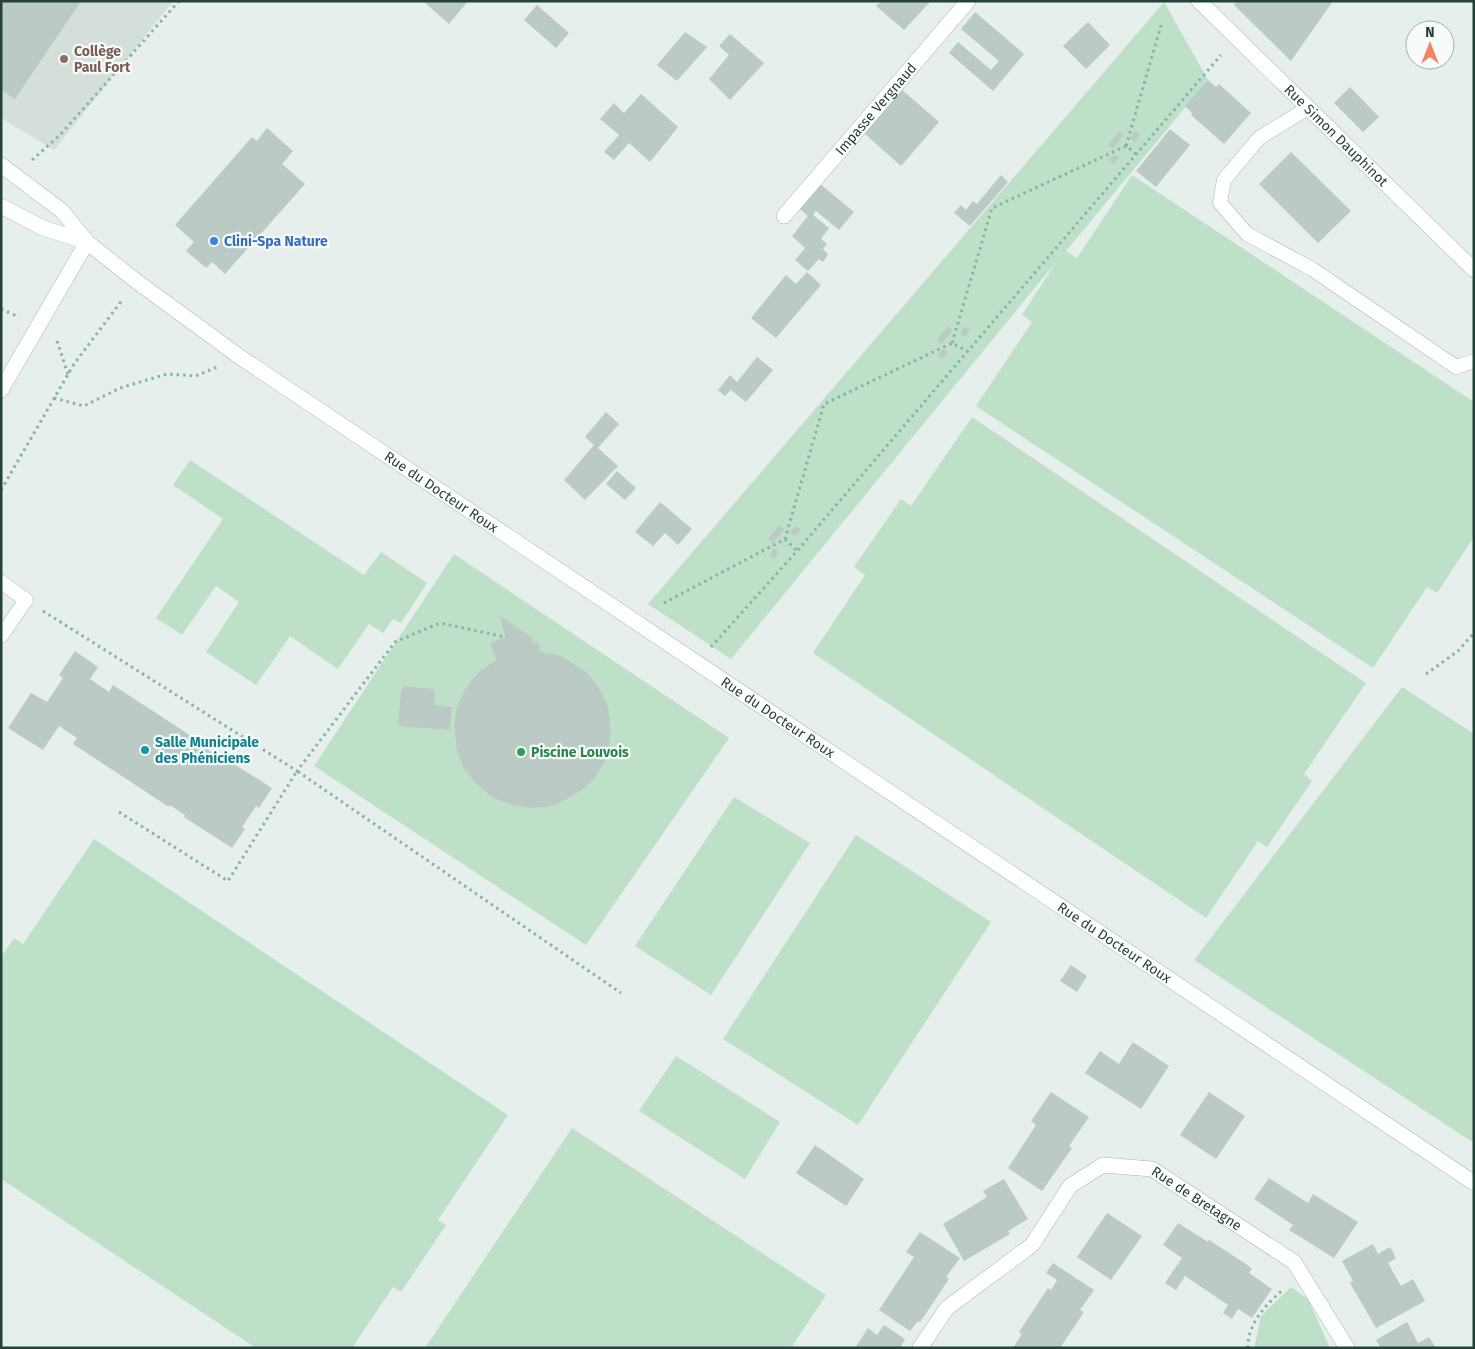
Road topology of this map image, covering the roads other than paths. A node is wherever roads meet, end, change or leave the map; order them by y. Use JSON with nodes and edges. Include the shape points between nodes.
{"nodes":[{"id":1,"x":968,"y":1,"type":"edge"},
{"id":2,"x":1199,"y":1,"type":"edge"},
{"id":3,"x":1308,"y":108,"type":"junction"},
{"id":4,"x":1,"y":165,"type":"edge"},
{"id":5,"x":3,"y":207,"type":"edge"},
{"id":6,"x":784,"y":216,"type":"dead end"},
{"id":7,"x":87,"y":242,"type":"junction"},
{"id":8,"x":1474,"y":270,"type":"edge"},
{"id":9,"x":1474,"y":362,"type":"edge"},
{"id":10,"x":1,"y":390,"type":"edge"},
{"id":11,"x":1,"y":582,"type":"edge"},
{"id":12,"x":1,"y":636,"type":"edge"},
{"id":13,"x":1474,"y":1184,"type":"edge"},
{"id":14,"x":920,"y":1348,"type":"edge"},
{"id":15,"x":1347,"y":1348,"type":"edge"}],
"edges":[{"from":1,"to":6,"type":"street","name":"Impasse Vergnaud"},
{"from":2,"to":3,"type":"street","name":"Rue Simon Dauphinot"},
{"from":3,"to":8,"type":"street","name":"Rue Simon Dauphinot"},
{"from":3,"to":9,"type":"lane","via":[[1259,138],[1224,180],[1220,203],[1247,234],[1312,269],[1456,367]]},
{"from":4,"to":7,"type":"street","name":"Rue du Docteur Roux","via":[[62,211]]},
{"from":5,"to":7,"type":"street","name":"Rue du Docteur Roux","via":[[43,228]]},
{"from":7,"to":10,"type":"street"},
{"from":7,"to":13,"type":"street","name":"Rue du Docteur Roux","via":[[240,357]]},
{"from":11,"to":12,"type":"lane","via":[[26,600]]},
{"from":14,"to":15,"type":"street","name":"Rue de Bretagne","via":[[947,1308],[1032,1245],[1070,1186],[1103,1165],[1152,1169],[1294,1262]]}]}
